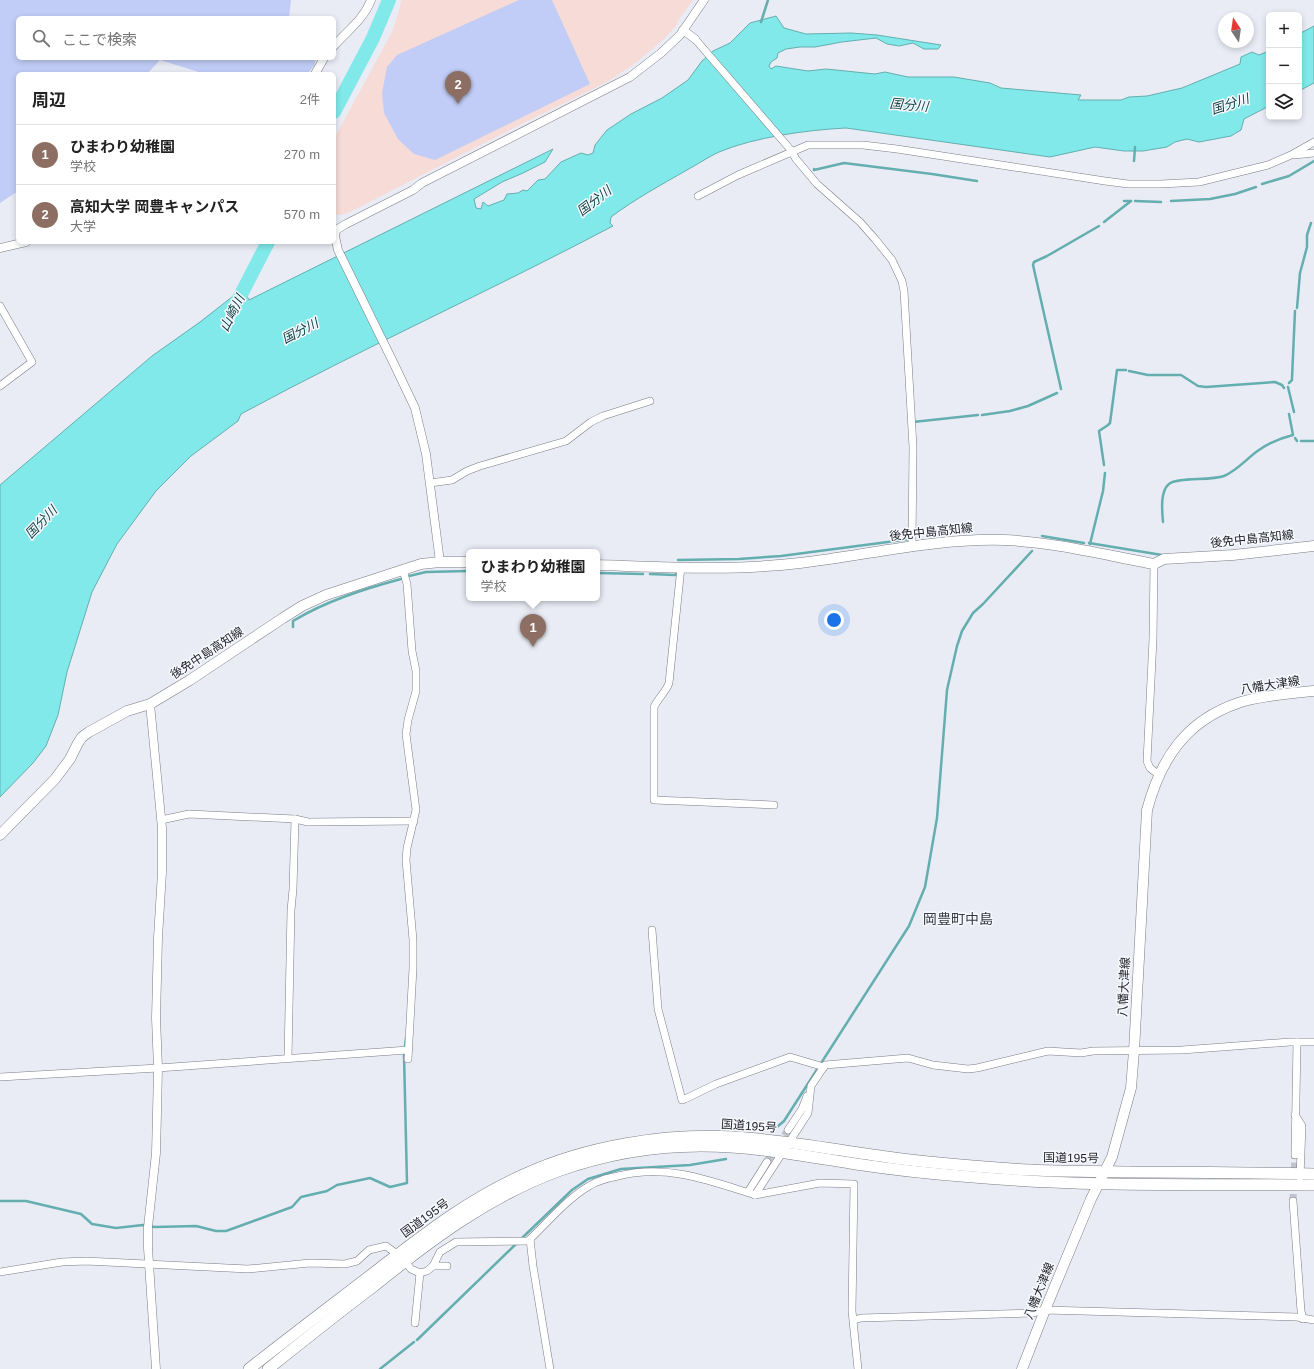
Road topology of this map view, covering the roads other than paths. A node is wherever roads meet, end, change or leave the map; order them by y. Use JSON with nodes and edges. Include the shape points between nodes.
{"nodes":[{"id":1,"x":371,"y":0,"type":"edge"},
{"id":2,"x":704,"y":0,"type":"edge"},
{"id":3,"x":683,"y":30,"type":"junction"},
{"id":4,"x":695,"y":39,"type":"joint"},
{"id":5,"x":336,"y":44,"type":"edge"},
{"id":6,"x":323,"y":60,"type":"edge"},
{"id":7,"x":317,"y":72,"type":"edge"},
{"id":8,"x":1314,"y":142,"type":"edge"},
{"id":9,"x":791,"y":151,"type":"junction"},
{"id":10,"x":1314,"y":153,"type":"edge"},
{"id":11,"x":1291,"y":155,"type":"junction"},
{"id":12,"x":698,"y":196,"type":"dead end"},
{"id":13,"x":336,"y":229,"type":"edge"},
{"id":14,"x":336,"y":242,"type":"edge"},
{"id":15,"x":17,"y":244,"type":"edge"},
{"id":16,"x":0,"y":248,"type":"edge"},
{"id":17,"x":0,"y":306,"type":"edge"},
{"id":18,"x":0,"y":386,"type":"edge"},
{"id":19,"x":650,"y":401,"type":"dead end"},
{"id":20,"x":430,"y":483,"type":"junction"},
{"id":21,"x":912,"y":546,"type":"junction"},
{"id":22,"x":1314,"y":546,"type":"edge"},
{"id":23,"x":440,"y":562,"type":"junction"},
{"id":24,"x":466,"y":562,"type":"edge"},
{"id":25,"x":1154,"y":564,"type":"junction"},
{"id":26,"x":600,"y":565,"type":"edge"},
{"id":27,"x":681,"y":567,"type":"junction"},
{"id":28,"x":403,"y":570,"type":"junction"},
{"id":29,"x":1314,"y":691,"type":"edge"},
{"id":30,"x":150,"y":704,"type":"junction"},
{"id":31,"x":1159,"y":775,"type":"junction"},
{"id":32,"x":774,"y":806,"type":"dead end"},
{"id":33,"x":295,"y":819,"type":"junction"},
{"id":34,"x":161,"y":820,"type":"junction"},
{"id":35,"x":414,"y":821,"type":"junction"},
{"id":36,"x":0,"y":835,"type":"edge"},
{"id":37,"x":652,"y":930,"type":"dead end"},
{"id":38,"x":1297,"y":1042,"type":"junction"},
{"id":39,"x":1314,"y":1042,"type":"edge"},
{"id":40,"x":408,"y":1050,"type":"junction"},
{"id":41,"x":1134,"y":1051,"type":"junction"},
{"id":42,"x":288,"y":1058,"type":"junction"},
{"id":43,"x":408,"y":1059,"type":"dead end"},
{"id":44,"x":821,"y":1066,"type":"junction"},
{"id":45,"x":158,"y":1068,"type":"junction"},
{"id":46,"x":0,"y":1077,"type":"edge"},
{"id":47,"x":811,"y":1086,"type":"junction"},
{"id":48,"x":1295,"y":1115,"type":"junction"},
{"id":49,"x":788,"y":1130,"type":"tunnel mouth"},
{"id":50,"x":789,"y":1142,"type":"junction"},
{"id":51,"x":782,"y":1153,"type":"junction"},
{"id":52,"x":1294,"y":1155,"type":"tunnel mouth"},
{"id":53,"x":767,"y":1162,"type":"tunnel mouth"},
{"id":54,"x":1105,"y":1172,"type":"junction"},
{"id":55,"x":1314,"y":1174,"type":"edge"},
{"id":56,"x":1300,"y":1179,"type":"junction"},
{"id":57,"x":1099,"y":1184,"type":"junction"},
{"id":58,"x":1314,"y":1185,"type":"edge"},
{"id":59,"x":751,"y":1194,"type":"junction"},
{"id":60,"x":1293,"y":1201,"type":"tunnel mouth"},
{"id":61,"x":523,"y":1241,"type":"junction"},
{"id":62,"x":402,"y":1257,"type":"junction"},
{"id":63,"x":148,"y":1265,"type":"junction"},
{"id":64,"x":433,"y":1266,"type":"junction"},
{"id":65,"x":447,"y":1266,"type":"dead end"},
{"id":66,"x":0,"y":1272,"type":"edge"},
{"id":67,"x":420,"y":1274,"type":"junction"},
{"id":68,"x":1045,"y":1310,"type":"junction"},
{"id":69,"x":1303,"y":1319,"type":"junction"},
{"id":70,"x":854,"y":1320,"type":"junction"},
{"id":71,"x":1314,"y":1320,"type":"edge"},
{"id":72,"x":415,"y":1323,"type":"dead end"},
{"id":73,"x":156,"y":1369,"type":"edge"},
{"id":74,"x":248,"y":1369,"type":"edge"},
{"id":75,"x":268,"y":1369,"type":"edge"},
{"id":76,"x":550,"y":1369,"type":"edge"},
{"id":77,"x":858,"y":1369,"type":"edge"},
{"id":78,"x":1022,"y":1369,"type":"edge"}],
"edges":[{"from":1,"to":5,"type":"street","via":[[369,7]]},
{"from":2,"to":3,"type":"street"},
{"from":3,"to":4,"type":"street"},
{"from":3,"to":13,"type":"street","via":[[661,53],[630,77]]},
{"from":4,"to":9,"type":"street"},
{"from":6,"to":7,"type":"street"},
{"from":8,"to":11,"type":"street"},
{"from":9,"to":11,"type":"street","via":[[808,146],[863,145],[1128,184],[1199,182],[1249,171]]},
{"from":9,"to":12,"type":"street"},
{"from":9,"to":21,"type":"street","via":[[822,190],[876,239],[892,260],[902,281],[913,447]]},
{"from":10,"to":11,"type":"street"},
{"from":14,"to":20,"type":"street","via":[[415,408]]},
{"from":15,"to":16,"type":"street"},
{"from":17,"to":18,"type":"street","via":[[32,362]]},
{"from":19,"to":20,"type":"street","via":[[603,416],[566,440],[475,468],[452,480]]},
{"from":20,"to":23,"type":"street"},
{"from":21,"to":25,"type":"main road","name":"後免中島高知線","via":[[957,541],[1005,540],[1045,544]]},
{"from":21,"to":27,"type":"main road","name":"後免中島高知線","via":[[799,563],[750,567]]},
{"from":22,"to":25,"type":"main road","name":"後免中島高知線","via":[[1164,559]]},
{"from":23,"to":24,"type":"main road","name":"後免中島高知線"},
{"from":23,"to":28,"type":"main road","name":"後免中島高知線","via":[[421,564]]},
{"from":25,"to":31,"type":"street","via":[[1147,761],[1150,768]]},
{"from":26,"to":27,"type":"main road","name":"後免中島高知線"},
{"from":27,"to":32,"type":"street","via":[[669,683],[654,707],[654,800]]},
{"from":28,"to":30,"type":"main road","name":"後免中島高知線","via":[[326,595],[302,606]]},
{"from":28,"to":35,"type":"street","via":[[407,584],[416,671],[416,691],[406,734],[416,810]]},
{"from":29,"to":31,"type":"main road","name":"八幡大津線","via":[[1239,702],[1213,714],[1197,724],[1179,742]]},
{"from":30,"to":34,"type":"street"},
{"from":30,"to":36,"type":"main road","name":"後免中島高知線","via":[[127,711],[82,737],[55,779]]},
{"from":31,"to":41,"type":"main road","name":"八幡大津線","via":[[1147,810]]},
{"from":33,"to":34,"type":"street","via":[[189,814]]},
{"from":33,"to":35,"type":"street","via":[[308,822]]},
{"from":33,"to":42,"type":"street"},
{"from":34,"to":45,"type":"street","via":[[162,872],[156,1018]]},
{"from":35,"to":40,"type":"street","via":[[406,860],[413,940]]},
{"from":37,"to":44,"type":"street","via":[[658,1009],[682,1100],[716,1084],[790,1057]]},
{"from":38,"to":39,"type":"street"},
{"from":38,"to":41,"type":"street"},
{"from":38,"to":48,"type":"street"},
{"from":40,"to":42,"type":"street"},
{"from":40,"to":43,"type":"street"},
{"from":41,"to":44,"type":"street","via":[[1048,1051],[968,1069],[933,1065],[908,1058]]},
{"from":41,"to":54,"type":"main road","name":"八幡大津線","via":[[1128,1104],[1112,1158]]},
{"from":42,"to":45,"type":"street"},
{"from":44,"to":47,"type":"street"},
{"from":45,"to":46,"type":"street"},
{"from":45,"to":63,"type":"street","via":[[156,1153],[148,1227]]},
{"from":47,"to":49,"type":"street","via":[[802,1109]]},
{"from":47,"to":50,"type":"street","via":[[808,1113]]},
{"from":48,"to":52,"type":"street"},
{"from":48,"to":56,"type":"street","via":[[1302,1126]]},
{"from":50,"to":51,"type":"street"},
{"from":50,"to":54,"type":"highway","name":"国道195号","via":[[943,1164]]},
{"from":50,"to":62,"type":"highway","name":"国道195号","via":[[734,1137],[668,1138],[597,1150],[556,1162],[524,1174],[474,1199]]},
{"from":51,"to":57,"type":"highway","name":"国道195号","via":[[974,1178]]},
{"from":51,"to":59,"type":"street"},
{"from":51,"to":62,"type":"highway","name":"国道195号","via":[[724,1146],[666,1148],[635,1152],[560,1170],[500,1196]]},
{"from":53,"to":59,"type":"street"},
{"from":54,"to":56,"type":"highway","name":"国道195号"},
{"from":54,"to":57,"type":"main road","name":"八幡大津線"},
{"from":55,"to":56,"type":"highway","name":"国道195号"},
{"from":56,"to":57,"type":"highway","name":"国道195号"},
{"from":56,"to":58,"type":"highway","name":"国道195号"},
{"from":57,"to":68,"type":"main road","name":"八幡大津線"},
{"from":59,"to":61,"type":"street","via":[[677,1172],[623,1174],[597,1181],[575,1195],[530,1239]]},
{"from":59,"to":70,"type":"street","via":[[820,1183],[854,1184]]},
{"from":60,"to":69,"type":"street"},
{"from":61,"to":64,"type":"street","via":[[456,1242],[440,1252]]},
{"from":61,"to":76,"type":"street","via":[[533,1266]]},
{"from":62,"to":63,"type":"street","via":[[386,1246],[370,1250],[357,1261],[345,1264],[310,1263],[237,1270]]},
{"from":62,"to":67,"type":"street","via":[[410,1269]]},
{"from":62,"to":74,"type":"highway","name":"国道195号"},
{"from":62,"to":75,"type":"highway","name":"国道195号"},
{"from":63,"to":66,"type":"street","via":[[62,1262]]},
{"from":63,"to":73,"type":"street"},
{"from":64,"to":65,"type":"street"},
{"from":64,"to":67,"type":"street"},
{"from":67,"to":72,"type":"street"},
{"from":68,"to":69,"type":"street"},
{"from":68,"to":70,"type":"street","via":[[1032,1313]]},
{"from":68,"to":78,"type":"main road","name":"八幡大津線"},
{"from":69,"to":71,"type":"street"},
{"from":70,"to":77,"type":"street"}]}
